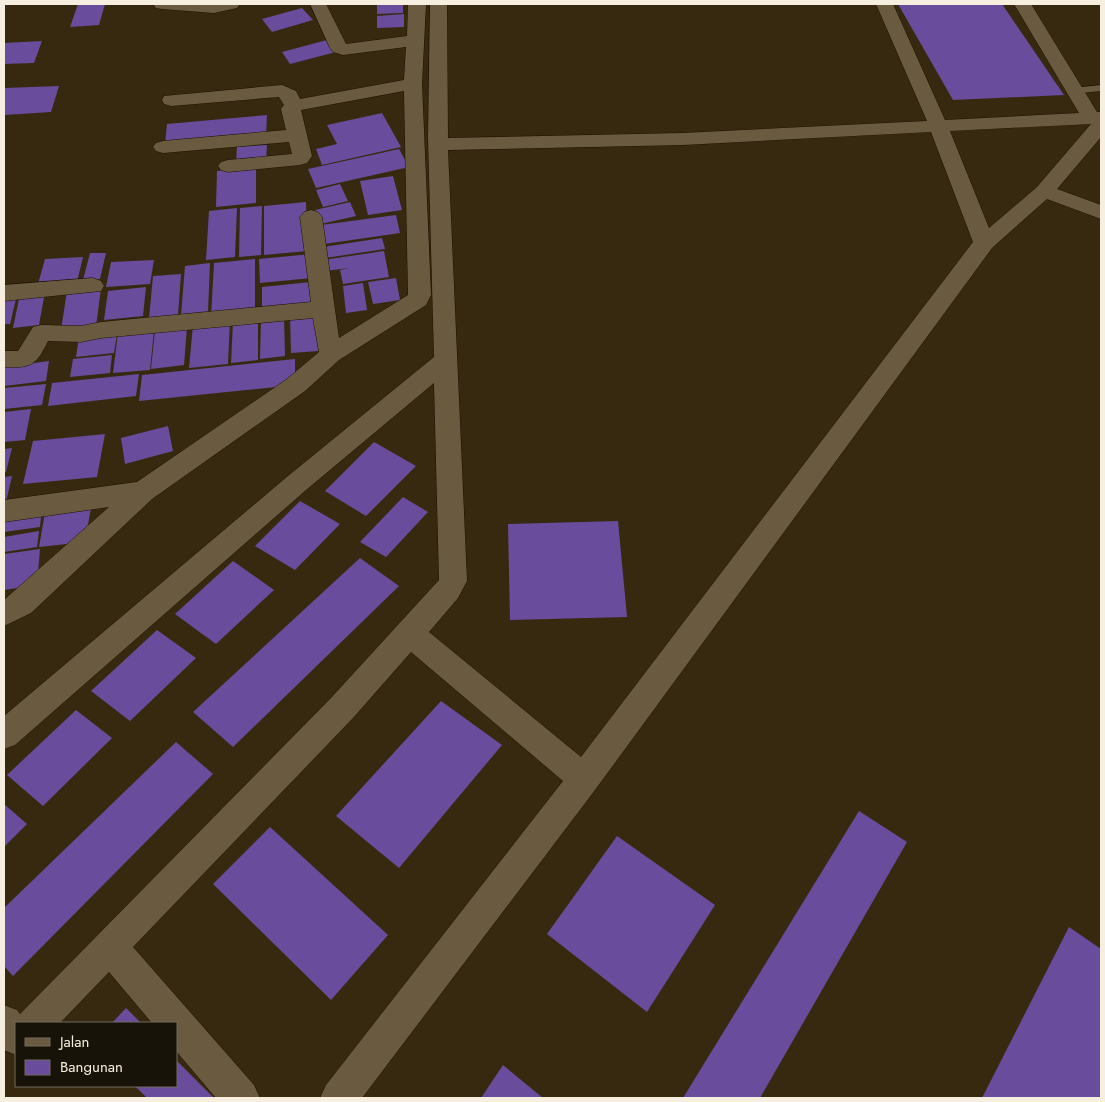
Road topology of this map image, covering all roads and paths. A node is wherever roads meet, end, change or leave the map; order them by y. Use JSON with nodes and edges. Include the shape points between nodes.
{"nodes":[{"id":1,"x":162,"y":4,"type":"edge"},
{"id":2,"x":231,"y":4,"type":"edge"},
{"id":3,"x":318,"y":4,"type":"edge"},
{"id":4,"x":417,"y":4,"type":"edge"},
{"id":5,"x":438,"y":4,"type":"edge"},
{"id":6,"x":884,"y":4,"type":"edge"},
{"id":7,"x":1023,"y":4,"type":"edge"},
{"id":8,"x":415,"y":40,"type":"junction"},
{"id":9,"x":413,"y":84,"type":"junction"},
{"id":10,"x":1101,"y":88,"type":"edge"},
{"id":11,"x":1073,"y":91,"type":"junction"},
{"id":12,"x":171,"y":100,"type":"dead end"},
{"id":13,"x":294,"y":106,"type":"junction"},
{"id":14,"x":1098,"y":120,"type":"edge"},
{"id":15,"x":938,"y":126,"type":"junction"},
{"id":16,"x":298,"y":135,"type":"junction"},
{"id":17,"x":440,"y":144,"type":"junction"},
{"id":18,"x":163,"y":147,"type":"dead end"},
{"id":19,"x":228,"y":166,"type":"dead end"},
{"id":20,"x":1044,"y":190,"type":"junction"},
{"id":21,"x":1101,"y":212,"type":"edge"},
{"id":22,"x":311,"y":217,"type":"dead end"},
{"id":23,"x":984,"y":243,"type":"junction"},
{"id":24,"x":94,"y":286,"type":"dead end"},
{"id":25,"x":4,"y":293,"type":"edge"},
{"id":26,"x":321,"y":309,"type":"junction"},
{"id":27,"x":330,"y":354,"type":"junction"},
{"id":28,"x":4,"y":359,"type":"edge"},
{"id":29,"x":446,"y":360,"type":"junction"},
{"id":30,"x":142,"y":492,"type":"junction"},
{"id":31,"x":4,"y":511,"type":"edge"},
{"id":32,"x":4,"y":614,"type":"edge"},
{"id":33,"x":409,"y":633,"type":"junction"},
{"id":34,"x":4,"y":736,"type":"edge"},
{"id":35,"x":584,"y":779,"type":"junction"},
{"id":36,"x":110,"y":946,"type":"junction"},
{"id":37,"x":36,"y":1022,"type":"edge"},
{"id":38,"x":175,"y":1022,"type":"edge"},
{"id":39,"x":4,"y":1023,"type":"edge"},
{"id":40,"x":178,"y":1025,"type":"edge"},
{"id":41,"x":15,"y":1036,"type":"edge"},
{"id":42,"x":15,"y":1043,"type":"edge"},
{"id":43,"x":4,"y":1055,"type":"edge"},
{"id":44,"x":241,"y":1098,"type":"edge"},
{"id":45,"x":340,"y":1098,"type":"edge"}],
"edges":[{"from":1,"to":2,"type":"street","via":[[214,8]]},
{"from":3,"to":8,"type":"street","via":[[339,48],[343,50]]},
{"from":4,"to":8,"type":"street"},
{"from":5,"to":17,"type":"street"},
{"from":6,"to":15,"type":"street"},
{"from":7,"to":11,"type":"street"},
{"from":8,"to":9,"type":"street"},
{"from":9,"to":13,"type":"street"},
{"from":9,"to":27,"type":"street","via":[[420,295],[413,305]]},
{"from":10,"to":11,"type":"lane"},
{"from":11,"to":14,"type":"street"},
{"from":12,"to":13,"type":"street","via":[[282,91],[289,95]]},
{"from":13,"to":16,"type":"street","via":[[291,108]]},
{"from":14,"to":15,"type":"street"},
{"from":14,"to":20,"type":"street"},
{"from":15,"to":17,"type":"street","via":[[683,139]]},
{"from":15,"to":23,"type":"street"},
{"from":16,"to":18,"type":"street"},
{"from":16,"to":19,"type":"street","via":[[300,159]]},
{"from":17,"to":29,"type":"street"},
{"from":20,"to":21,"type":"street"},
{"from":20,"to":23,"type":"street"},
{"from":22,"to":26,"type":"street","via":[[320,276]]},
{"from":23,"to":35,"type":"street"},
{"from":24,"to":25,"type":"street"},
{"from":26,"to":27,"type":"street"},
{"from":26,"to":28,"type":"street","via":[[81,334],[41,333],[24,359]]},
{"from":27,"to":30,"type":"street","via":[[296,385]]},
{"from":29,"to":33,"type":"street","via":[[453,580],[448,590]]},
{"from":29,"to":34,"type":"street","via":[[297,483]]},
{"from":30,"to":31,"type":"street"},
{"from":30,"to":32,"type":"street","via":[[21,604]]},
{"from":33,"to":35,"type":"street"},
{"from":33,"to":36,"type":"street","via":[[342,708]]},
{"from":35,"to":45,"type":"street"},
{"from":36,"to":37,"type":"street"},
{"from":36,"to":38,"type":"street"},
{"from":39,"to":41,"type":"street"},
{"from":40,"to":44,"type":"street"},
{"from":42,"to":43,"type":"street"}]}
